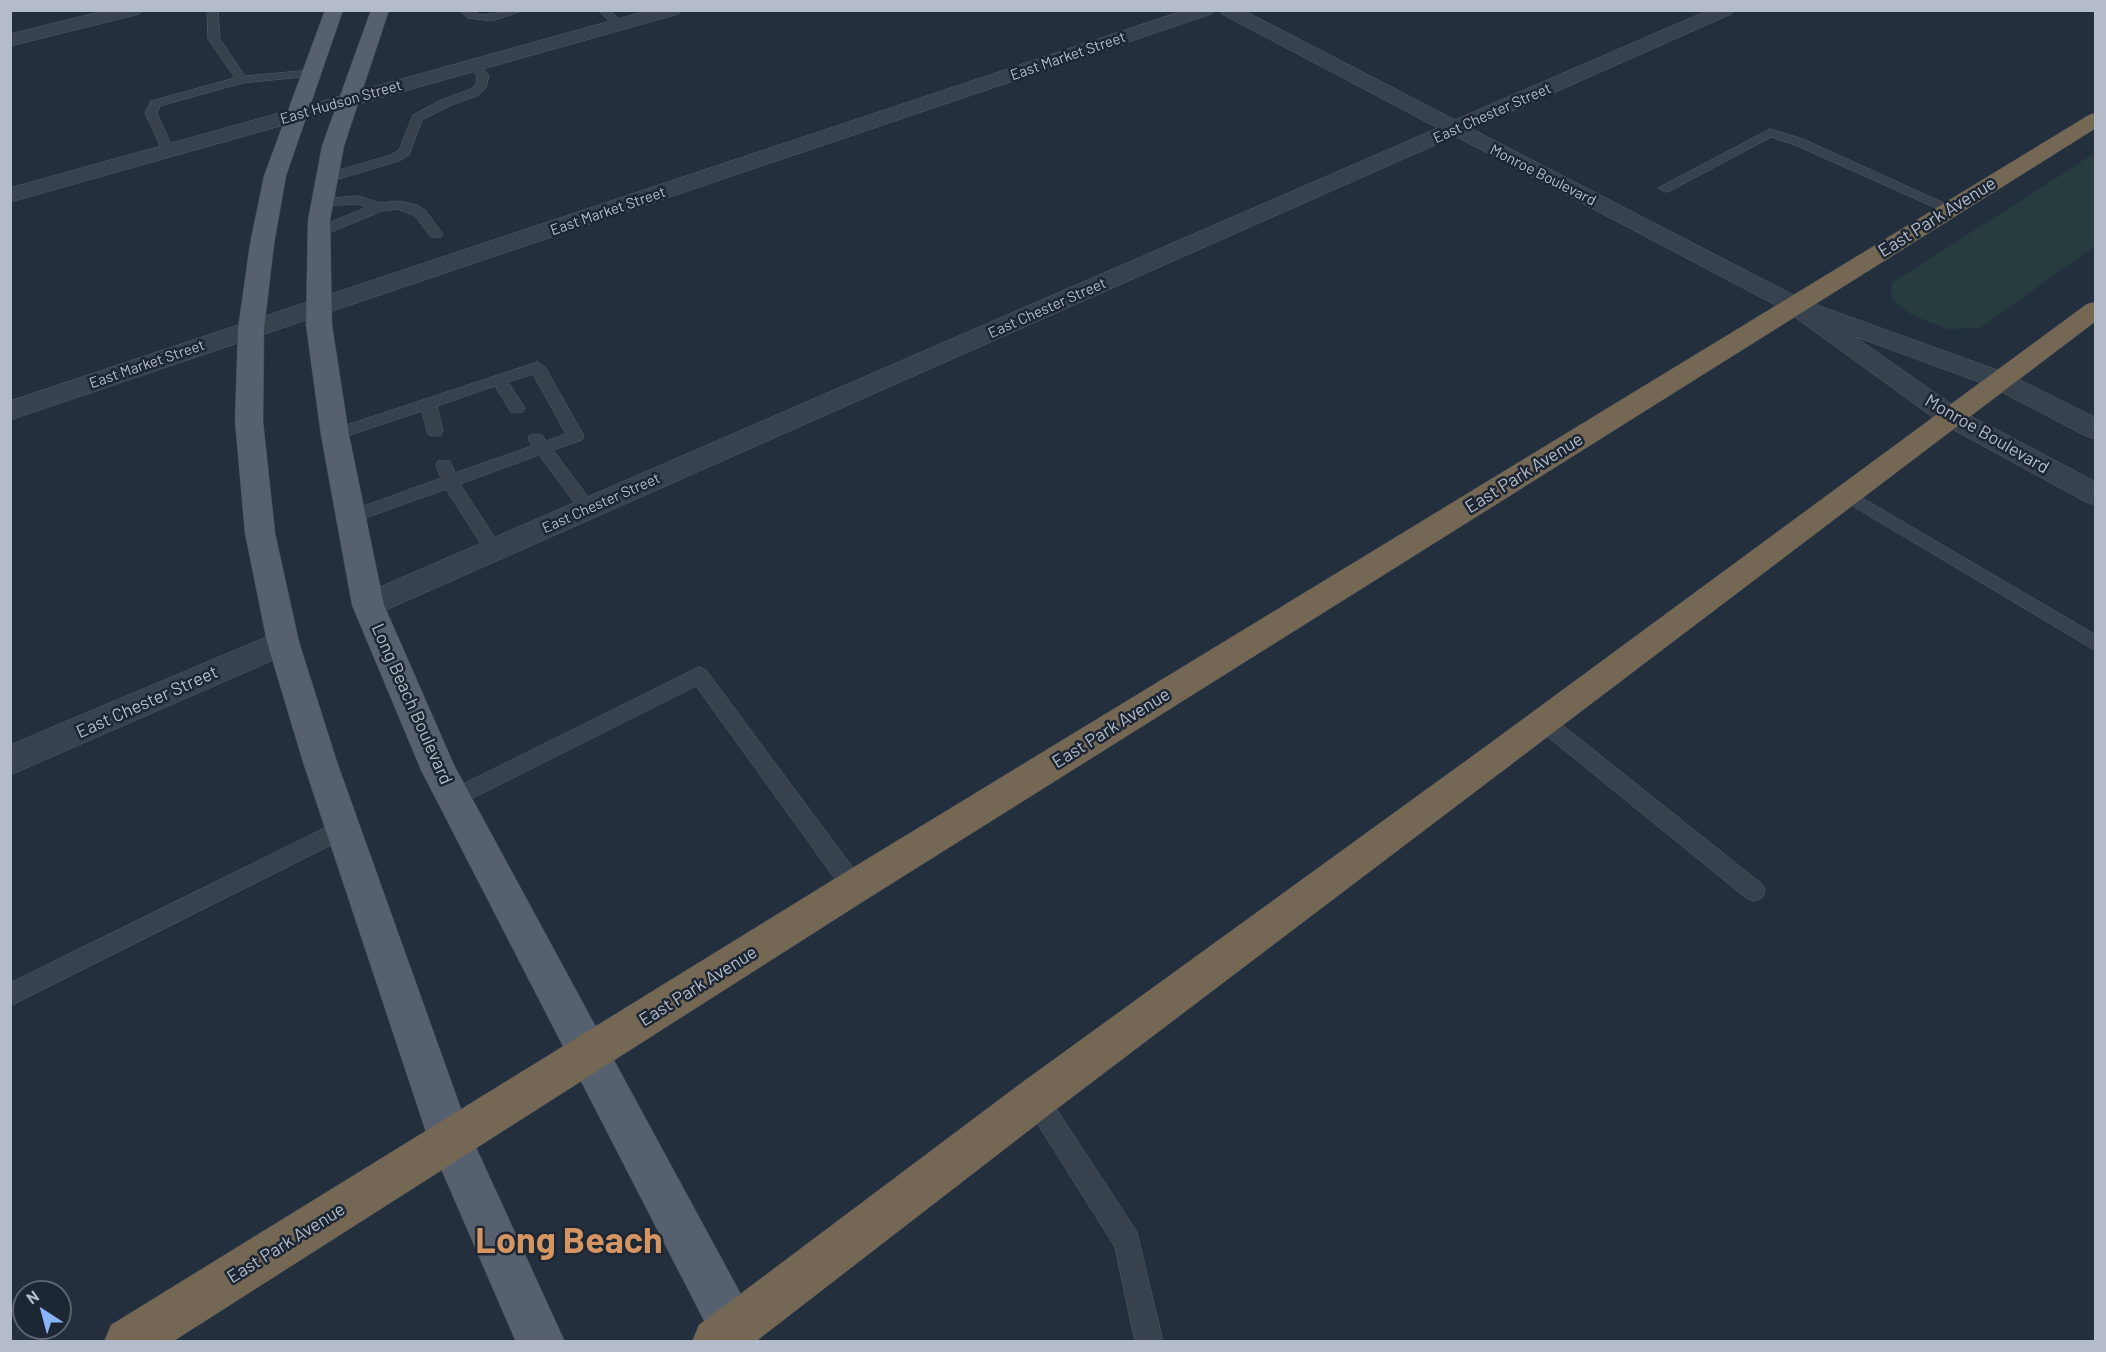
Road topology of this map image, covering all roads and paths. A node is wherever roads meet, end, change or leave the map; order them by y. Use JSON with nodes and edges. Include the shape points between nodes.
{"nodes":[{"id":1,"x":133,"y":10,"type":"edge"},
{"id":2,"x":212,"y":10,"type":"edge"},
{"id":3,"x":334,"y":10,"type":"edge"},
{"id":4,"x":380,"y":10,"type":"edge"},
{"id":5,"x":464,"y":10,"type":"edge"},
{"id":6,"x":519,"y":10,"type":"edge"},
{"id":7,"x":603,"y":10,"type":"edge"},
{"id":8,"x":672,"y":10,"type":"edge"},
{"id":9,"x":1205,"y":10,"type":"edge"},
{"id":10,"x":1228,"y":10,"type":"edge"},
{"id":11,"x":1725,"y":10,"type":"edge"},
{"id":12,"x":619,"y":25,"type":"junction"},
{"id":13,"x":10,"y":40,"type":"edge"},
{"id":14,"x":475,"y":65,"type":"junction"},
{"id":15,"x":311,"y":73,"type":"junction"},
{"id":16,"x":242,"y":80,"type":"junction"},
{"id":17,"x":347,"y":100,"type":"junction"},
{"id":18,"x":296,"y":115,"type":"junction"},
{"id":19,"x":2096,"y":118,"type":"edge"},
{"id":20,"x":1455,"y":129,"type":"junction"},
{"id":21,"x":168,"y":151,"type":"junction"},
{"id":22,"x":1665,"y":188,"type":"dead end"},
{"id":23,"x":325,"y":190,"type":"junction"},
{"id":24,"x":10,"y":195,"type":"edge"},
{"id":25,"x":379,"y":207,"type":"junction"},
{"id":26,"x":1950,"y":209,"type":"junction"},
{"id":27,"x":319,"y":232,"type":"junction"},
{"id":28,"x":436,"y":234,"type":"dead end"},
{"id":29,"x":1794,"y":305,"type":"junction"},
{"id":30,"x":318,"y":307,"type":"junction"},
{"id":31,"x":2096,"y":309,"type":"edge"},
{"id":32,"x":251,"y":329,"type":"junction"},
{"id":33,"x":499,"y":380,"type":"junction"},
{"id":34,"x":1999,"y":380,"type":"junction"},
{"id":35,"x":428,"y":404,"type":"junction"},
{"id":36,"x":517,"y":408,"type":"dead end"},
{"id":37,"x":10,"y":411,"type":"edge"},
{"id":38,"x":1951,"y":417,"type":"junction"},
{"id":39,"x":2096,"y":430,"type":"edge"},
{"id":40,"x":435,"y":431,"type":"dead end"},
{"id":41,"x":335,"y":435,"type":"junction"},
{"id":42,"x":539,"y":443,"type":"junction"},
{"id":43,"x":447,"y":473,"type":"junction"},
{"id":44,"x":1846,"y":495,"type":"junction"},
{"id":45,"x":2096,"y":495,"type":"edge"},
{"id":46,"x":588,"y":509,"type":"junction"},
{"id":47,"x":351,"y":517,"type":"junction"},
{"id":48,"x":494,"y":550,"type":"junction"},
{"id":49,"x":368,"y":605,"type":"junction"},
{"id":50,"x":283,"y":642,"type":"junction"},
{"id":51,"x":2096,"y":644,"type":"edge"},
{"id":52,"x":1544,"y":722,"type":"junction"},
{"id":53,"x":10,"y":761,"type":"edge"},
{"id":54,"x":454,"y":798,"type":"junction"},
{"id":55,"x":343,"y":828,"type":"junction"},
{"id":56,"x":854,"y":888,"type":"junction"},
{"id":57,"x":1754,"y":891,"type":"dead end"},
{"id":58,"x":10,"y":995,"type":"edge"},
{"id":59,"x":588,"y":1054,"type":"junction"},
{"id":60,"x":1035,"y":1099,"type":"junction"},
{"id":61,"x":451,"y":1141,"type":"junction"},
{"id":62,"x":730,"y":1337,"type":"edge"},
{"id":63,"x":128,"y":1341,"type":"edge"},
{"id":64,"x":541,"y":1341,"type":"edge"},
{"id":65,"x":1149,"y":1341,"type":"edge"}],
"edges":[{"from":1,"to":13,"type":"street"},
{"from":2,"to":16,"type":"lane","via":[[214,39]]},
{"from":3,"to":15,"type":"main road"},
{"from":4,"to":17,"type":"main road","name":"Long Beach Boulevard"},
{"from":5,"to":6,"type":"lane","via":[[480,18]]},
{"from":7,"to":12,"type":"lane"},
{"from":8,"to":12,"type":"street","name":"East Hudson Street"},
{"from":9,"to":30,"type":"street","name":"East Market Street"},
{"from":10,"to":20,"type":"street","name":"Monroe Boulevard"},
{"from":11,"to":20,"type":"street","name":"East Chester Street"},
{"from":12,"to":14,"type":"street","name":"East Hudson Street"},
{"from":14,"to":17,"type":"street","name":"East Hudson Street"},
{"from":14,"to":23,"type":"lane","via":[[483,76],[482,86],[417,118],[405,152]]},
{"from":15,"to":16,"type":"lane"},
{"from":15,"to":18,"type":"main road"},
{"from":16,"to":21,"type":"lane","via":[[155,104],[151,113]]},
{"from":17,"to":18,"type":"street","name":"East Hudson Street"},
{"from":17,"to":23,"type":"main road","name":"Long Beach Boulevard"},
{"from":18,"to":21,"type":"street","name":"East Hudson Street"},
{"from":18,"to":32,"type":"main road","via":[[275,176]]},
{"from":19,"to":26,"type":"highway","name":"East Park Avenue"},
{"from":20,"to":29,"type":"street","name":"Monroe Boulevard"},
{"from":20,"to":46,"type":"street","name":"East Chester Street"},
{"from":21,"to":24,"type":"street","name":"East Hudson Street"},
{"from":22,"to":26,"type":"lane","via":[[1770,133]]},
{"from":23,"to":25,"type":"lane"},
{"from":23,"to":27,"type":"main road","name":"Long Beach Boulevard"},
{"from":25,"to":27,"type":"lane"},
{"from":25,"to":28,"type":"lane","via":[[412,208]]},
{"from":26,"to":29,"type":"highway","name":"East Park Avenue"},
{"from":27,"to":30,"type":"main road","name":"Long Beach Boulevard"},
{"from":29,"to":34,"type":"street","name":"Monroe Boulevard"},
{"from":29,"to":38,"type":"street","name":"Monroe Boulevard"},
{"from":29,"to":56,"type":"highway","name":"East Park Avenue"},
{"from":30,"to":32,"type":"street","name":"East Market Street"},
{"from":30,"to":41,"type":"main road","name":"Long Beach Boulevard"},
{"from":31,"to":34,"type":"highway"},
{"from":32,"to":37,"type":"street","name":"East Market Street"},
{"from":32,"to":50,"type":"main road","via":[[249,421],[259,522]]},
{"from":33,"to":35,"type":"lane"},
{"from":33,"to":36,"type":"lane"},
{"from":33,"to":42,"type":"lane","via":[[537,367],[576,436]]},
{"from":34,"to":38,"type":"highway"},
{"from":34,"to":39,"type":"street","name":"Monroe Boulevard"},
{"from":35,"to":40,"type":"lane"},
{"from":35,"to":41,"type":"lane"},
{"from":38,"to":44,"type":"highway"},
{"from":38,"to":45,"type":"street","name":"Monroe Boulevard"},
{"from":41,"to":47,"type":"main road","name":"Long Beach Boulevard"},
{"from":42,"to":43,"type":"lane"},
{"from":42,"to":46,"type":"lane"},
{"from":43,"to":47,"type":"lane"},
{"from":43,"to":48,"type":"lane"},
{"from":44,"to":51,"type":"lane"},
{"from":44,"to":52,"type":"highway"},
{"from":46,"to":48,"type":"street","name":"East Chester Street"},
{"from":47,"to":49,"type":"main road","name":"Long Beach Boulevard"},
{"from":48,"to":49,"type":"street","name":"East Chester Street"},
{"from":49,"to":54,"type":"main road","name":"Long Beach Boulevard","via":[[438,770]]},
{"from":50,"to":53,"type":"street","name":"East Chester Street"},
{"from":50,"to":55,"type":"main road"},
{"from":52,"to":57,"type":"lane"},
{"from":52,"to":60,"type":"highway"},
{"from":54,"to":56,"type":"lane","via":[[699,675]]},
{"from":54,"to":59,"type":"main road","name":"Long Beach Boulevard"},
{"from":55,"to":58,"type":"lane"},
{"from":55,"to":61,"type":"main road"},
{"from":56,"to":59,"type":"highway","name":"East Park Avenue"},
{"from":59,"to":61,"type":"highway","name":"East Park Avenue"},
{"from":59,"to":62,"type":"main road","name":"Long Beach Boulevard"},
{"from":60,"to":62,"type":"highway"},
{"from":60,"to":65,"type":"lane","via":[[1127,1242]]},
{"from":61,"to":63,"type":"highway","name":"East Park Avenue"},
{"from":61,"to":64,"type":"main road"}]}
